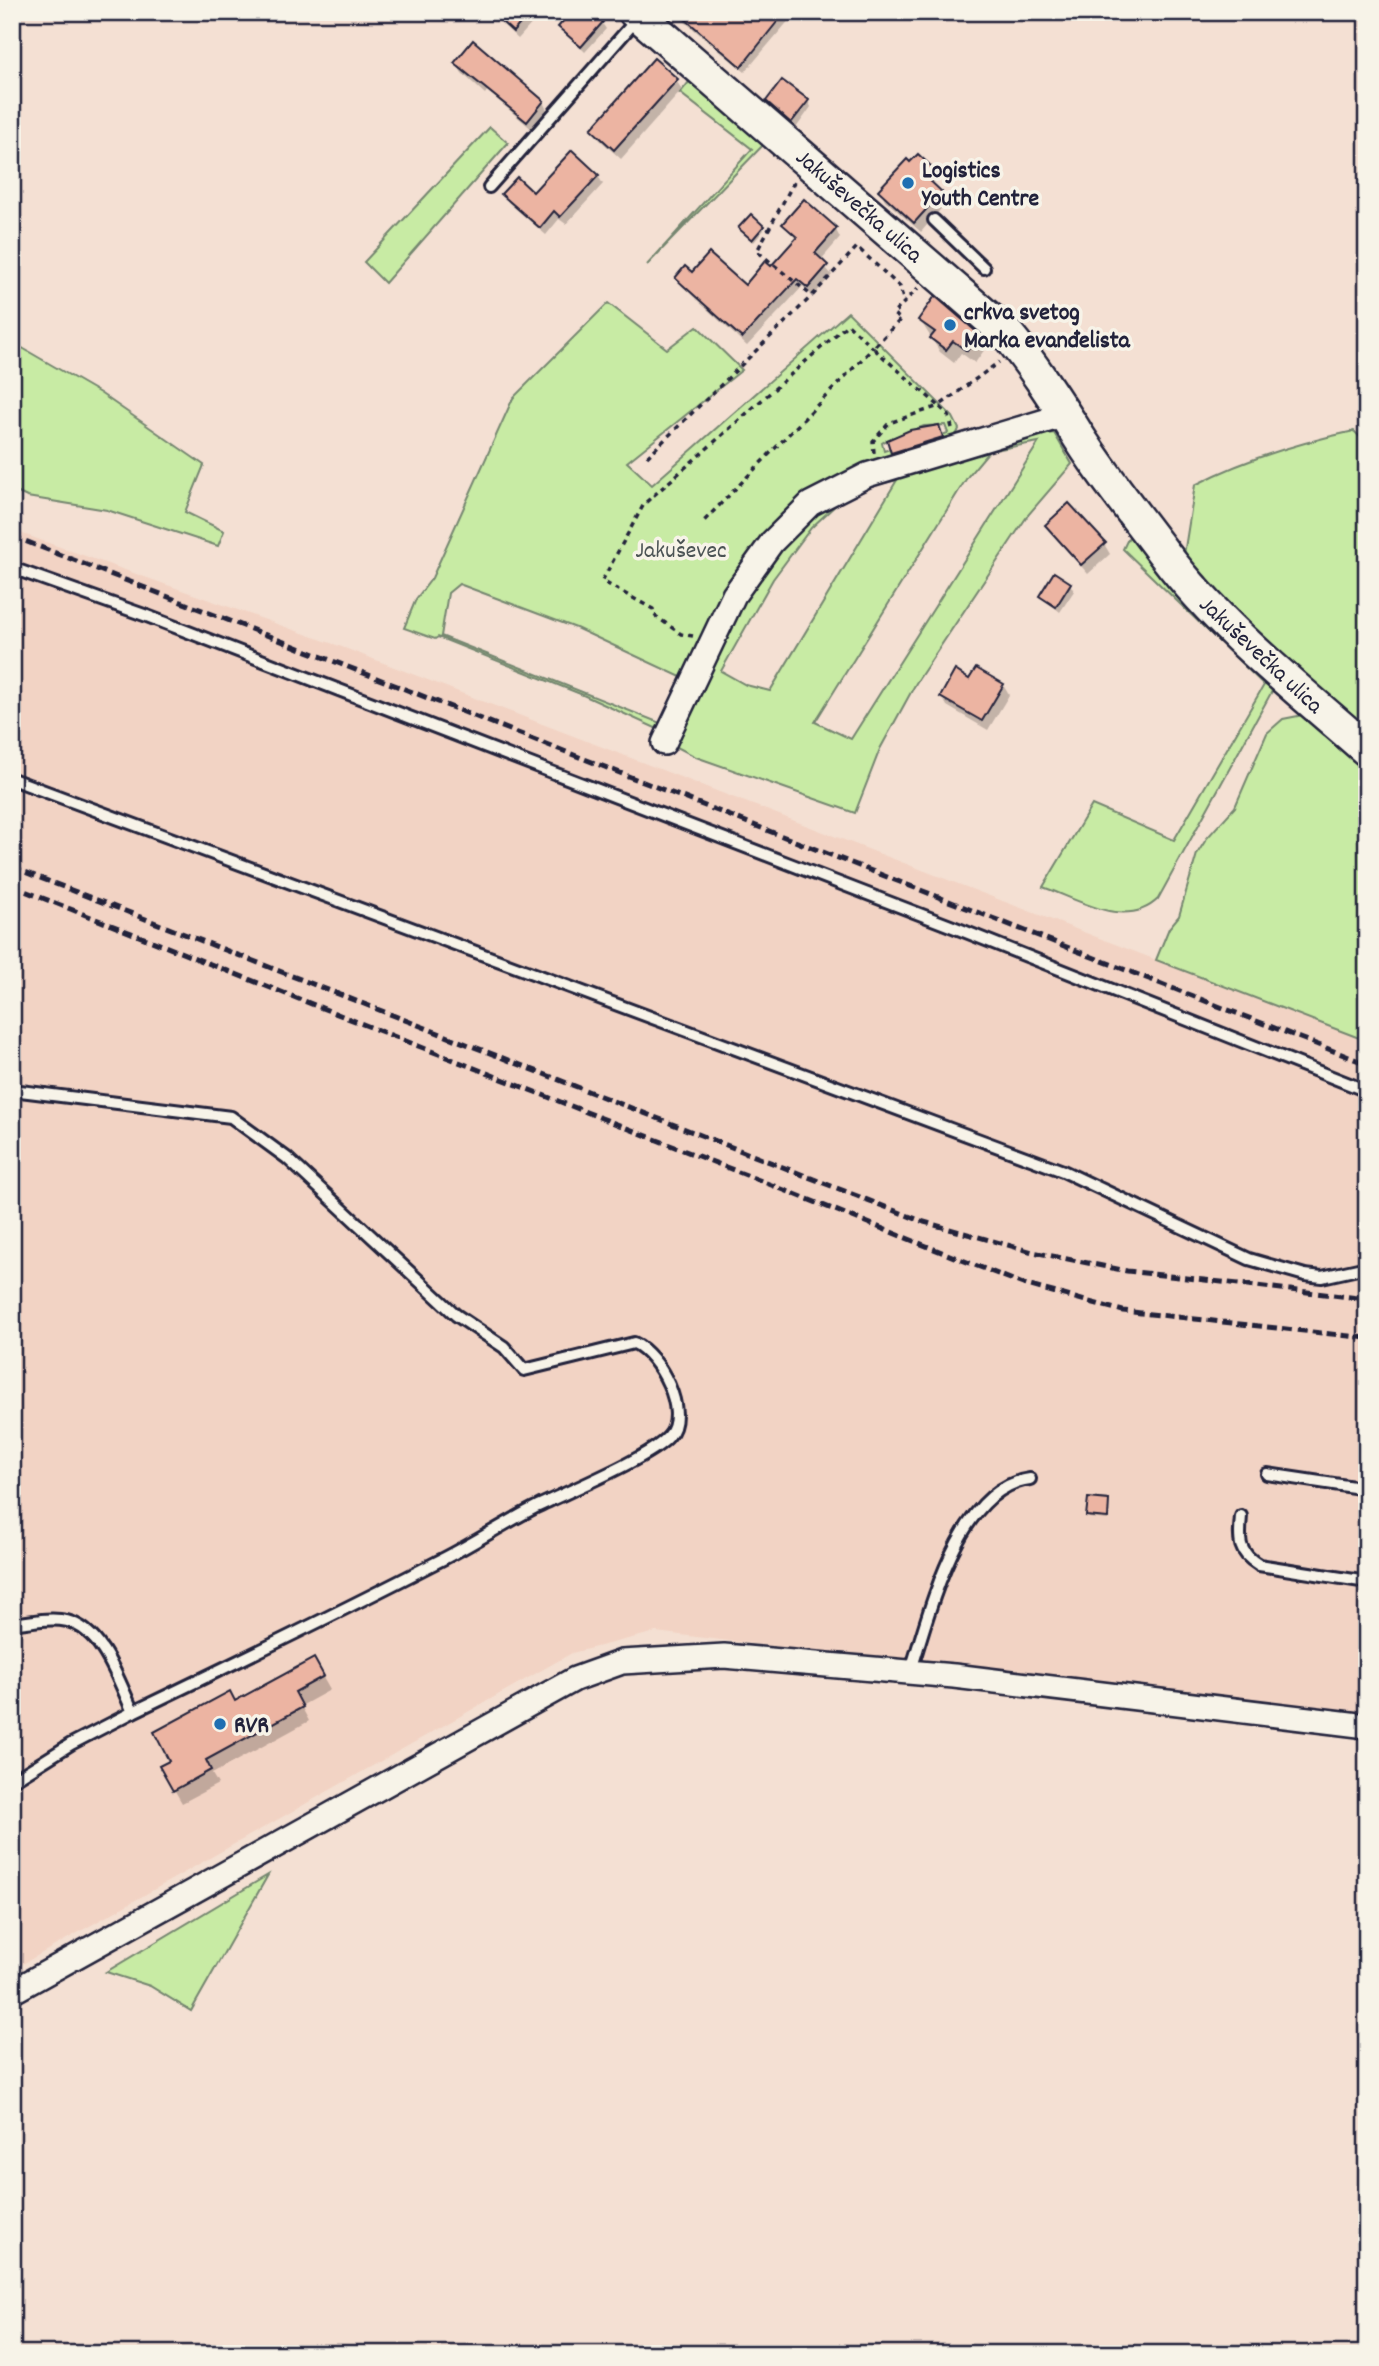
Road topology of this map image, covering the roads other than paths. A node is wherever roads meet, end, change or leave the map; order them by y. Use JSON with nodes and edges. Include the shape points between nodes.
{"nodes":[{"id":1,"x":637,"y":14,"type":"edge"},
{"id":2,"x":489,"y":187,"type":"dead end"},
{"id":3,"x":934,"y":220,"type":"dead end"},
{"id":4,"x":984,"y":268,"type":"dead end"},
{"id":5,"x":1065,"y":415,"type":"junction"},
{"id":6,"x":12,"y":568,"type":"edge"},
{"id":7,"x":664,"y":743,"type":"dead end"},
{"id":8,"x":1367,"y":750,"type":"edge"},
{"id":9,"x":12,"y":779,"type":"edge"},
{"id":10,"x":12,"y":1090,"type":"edge"},
{"id":11,"x":1367,"y":1091,"type":"edge"},
{"id":12,"x":1367,"y":1267,"type":"edge"},
{"id":13,"x":1267,"y":1474,"type":"dead end"},
{"id":14,"x":1030,"y":1479,"type":"dead end"},
{"id":15,"x":1367,"y":1489,"type":"edge"},
{"id":16,"x":1241,"y":1516,"type":"dead end"},
{"id":17,"x":1367,"y":1582,"type":"edge"},
{"id":18,"x":12,"y":1624,"type":"edge"},
{"id":19,"x":910,"y":1673,"type":"junction"},
{"id":20,"x":133,"y":1712,"type":"junction"},
{"id":21,"x":1367,"y":1726,"type":"edge"},
{"id":22,"x":12,"y":1781,"type":"edge"},
{"id":23,"x":12,"y":1992,"type":"edge"}],
"edges":[{"from":1,"to":2,"type":"lane"},
{"from":1,"to":5,"type":"main road","name":"Jakuševečka ulica","via":[[978,306],[1036,370]]},
{"from":3,"to":4,"type":"lane"},
{"from":5,"to":7,"type":"street","via":[[877,467],[810,504],[756,562],[734,595]]},
{"from":5,"to":8,"type":"main road","name":"Jakuševečka ulica","via":[[1200,597],[1242,642]]},
{"from":6,"to":11,"type":"lane","via":[[966,932]]},
{"from":9,"to":12,"type":"lane","via":[[1063,1171],[1249,1259],[1313,1276]]},
{"from":10,"to":20,"type":"lane","via":[[231,1117],[287,1158],[456,1315],[504,1347],[524,1370],[634,1343],[655,1358],[677,1410],[676,1424],[659,1446],[330,1613],[302,1632]]},
{"from":13,"to":15,"type":"lane"},
{"from":14,"to":19,"type":"lane","via":[[1012,1481],[992,1496],[949,1558]]},
{"from":16,"to":17,"type":"lane","via":[[1239,1548],[1259,1565]]},
{"from":18,"to":20,"type":"lane","via":[[66,1621],[84,1628],[109,1662]]},
{"from":19,"to":21,"type":"street"},
{"from":19,"to":23,"type":"street","via":[[700,1656],[622,1662],[575,1679]]},
{"from":20,"to":22,"type":"lane"}]}
